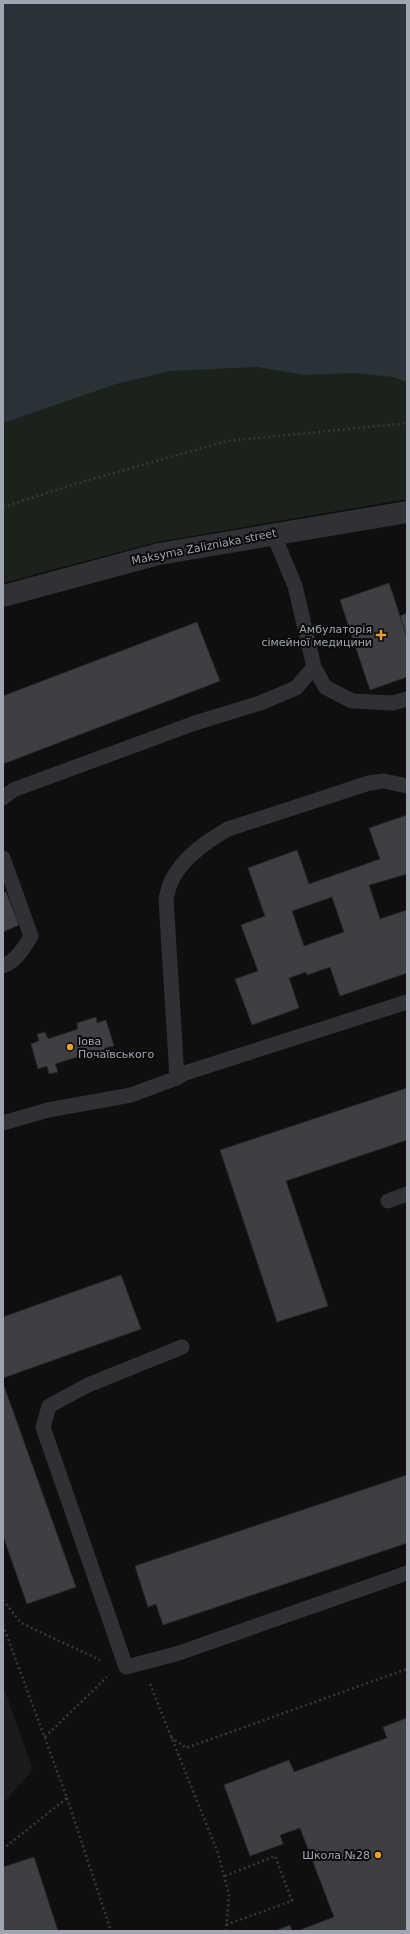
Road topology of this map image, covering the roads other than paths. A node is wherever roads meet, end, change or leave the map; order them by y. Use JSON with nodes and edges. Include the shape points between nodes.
{"nodes":[{"id":1,"x":407,"y":512,"type":"edge"},
{"id":2,"x":273,"y":533,"type":"junction"},
{"id":3,"x":3,"y":596,"type":"edge"},
{"id":4,"x":314,"y":667,"type":"junction"},
{"id":5,"x":407,"y":700,"type":"edge"},
{"id":6,"x":407,"y":786,"type":"edge"},
{"id":7,"x":3,"y":798,"type":"edge"},
{"id":8,"x":3,"y":858,"type":"edge"},
{"id":9,"x":3,"y":966,"type":"edge"},
{"id":10,"x":407,"y":1002,"type":"edge"},
{"id":11,"x":177,"y":1078,"type":"junction"},
{"id":12,"x":3,"y":1123,"type":"edge"},
{"id":13,"x":407,"y":1194,"type":"edge"},
{"id":14,"x":388,"y":1201,"type":"dead end"},
{"id":15,"x":182,"y":1347,"type":"dead end"},
{"id":16,"x":407,"y":1573,"type":"edge"}],
"edges":[{"from":1,"to":2,"type":"street","name":"Maksyma Zalizniaka street"},
{"from":2,"to":3,"type":"street","name":"Maksyma Zalizniaka street","via":[[159,554]]},
{"from":2,"to":4,"type":"lane","via":[[295,586]]},
{"from":4,"to":5,"type":"lane","via":[[325,687],[352,700],[393,703]]},
{"from":4,"to":7,"type":"lane","via":[[296,688],[260,703],[195,722],[13,790]]},
{"from":6,"to":11,"type":"lane","via":[[384,781],[369,783],[228,829],[210,840],[182,864],[172,879],[166,898]]},
{"from":8,"to":9,"type":"lane","via":[[31,936],[23,949],[9,964]]},
{"from":10,"to":11,"type":"lane","via":[[185,1073]]},
{"from":11,"to":12,"type":"lane","via":[[131,1095],[48,1110]]},
{"from":13,"to":14,"type":"lane"},
{"from":15,"to":16,"type":"lane","via":[[88,1385],[49,1406],[43,1427],[121,1668],[176,1654]]}]}
